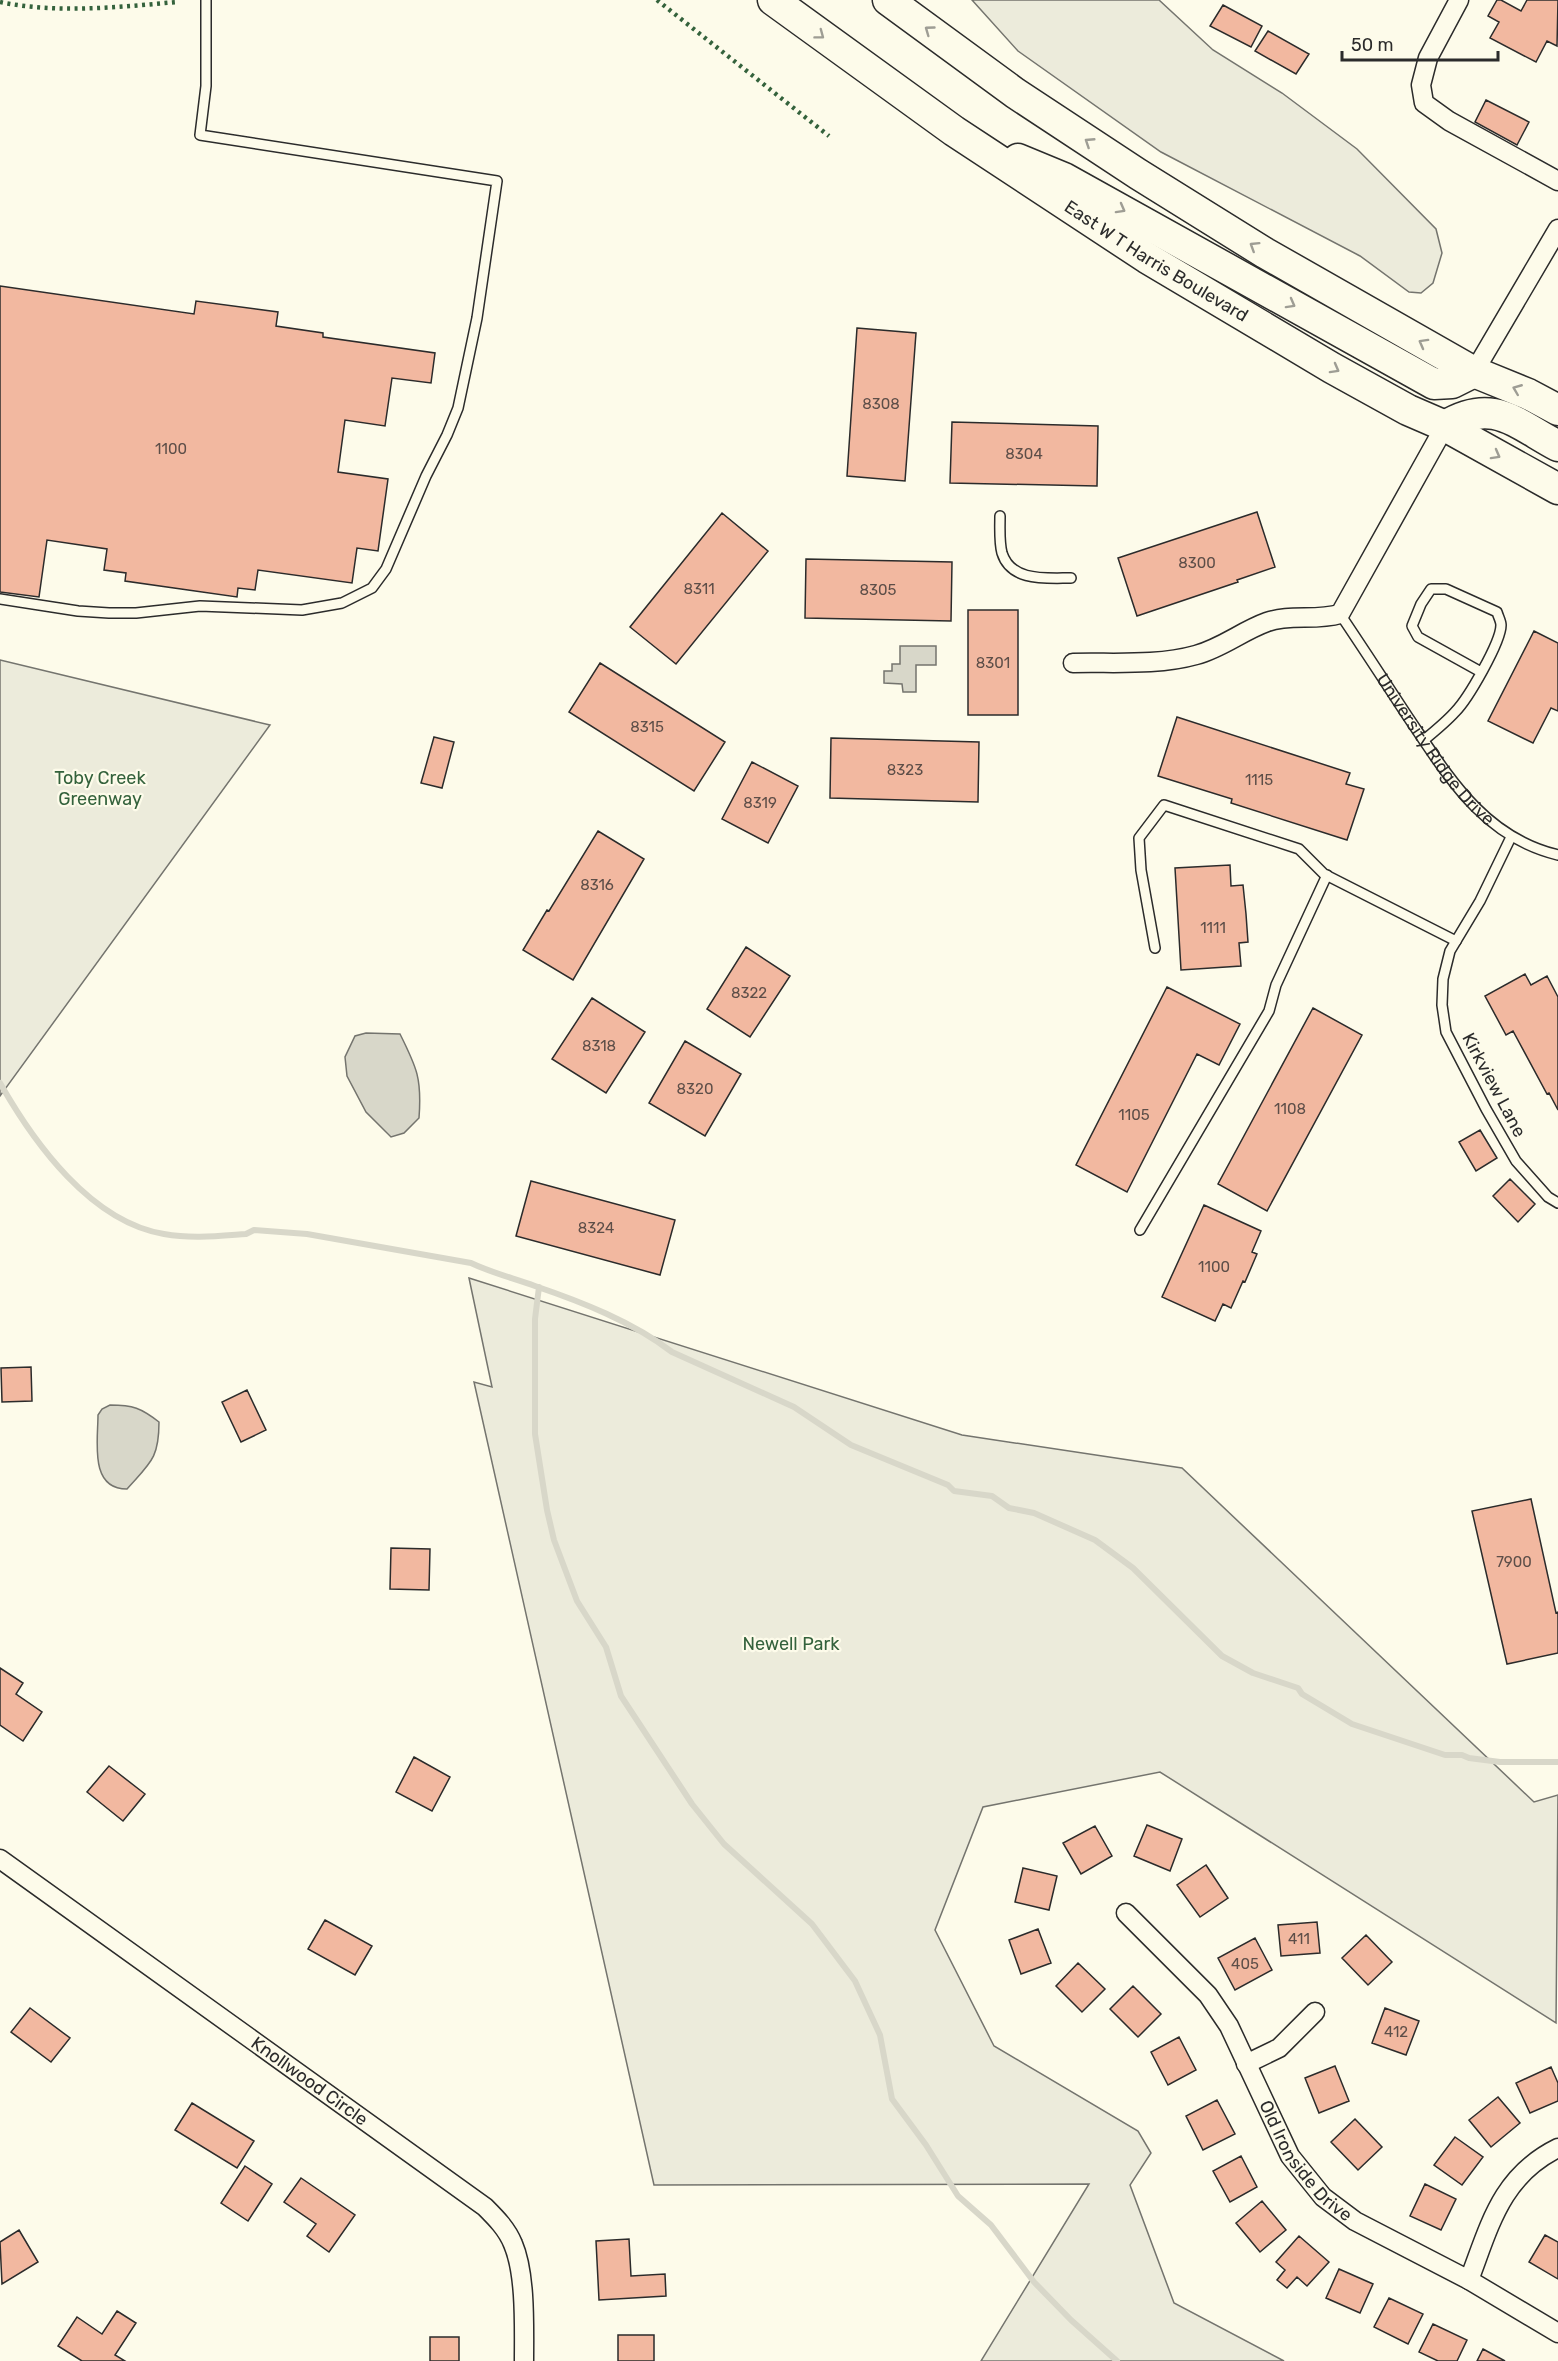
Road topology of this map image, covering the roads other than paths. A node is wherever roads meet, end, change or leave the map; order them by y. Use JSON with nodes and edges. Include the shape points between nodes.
{"nodes":[{"id":1,"x":206,"y":0,"type":"edge"},
{"id":2,"x":773,"y":0,"type":"edge"},
{"id":3,"x":888,"y":0,"type":"edge"},
{"id":4,"x":1459,"y":0,"type":"edge"},
{"id":5,"x":954,"y":131,"type":"junction"},
{"id":6,"x":1558,"y":181,"type":"edge"},
{"id":7,"x":1558,"y":229,"type":"edge"},
{"id":8,"x":1474,"y":372,"type":"junction"},
{"id":9,"x":1558,"y":410,"type":"edge"},
{"id":10,"x":1445,"y":426,"type":"junction"},
{"id":11,"x":1558,"y":446,"type":"edge"},
{"id":12,"x":1558,"y":489,"type":"edge"},
{"id":13,"x":1000,"y":516,"type":"dead end"},
{"id":14,"x":1071,"y":578,"type":"dead end"},
{"id":15,"x":0,"y":599,"type":"edge"},
{"id":16,"x":1340,"y":614,"type":"junction"},
{"id":17,"x":1072,"y":663,"type":"dead end"},
{"id":18,"x":1481,"y":672,"type":"junction"},
{"id":19,"x":1424,"y":740,"type":"junction"},
{"id":20,"x":1511,"y":837,"type":"junction"},
{"id":21,"x":1558,"y":855,"type":"edge"},
{"id":22,"x":1327,"y":875,"type":"junction"},
{"id":23,"x":1456,"y":941,"type":"junction"},
{"id":24,"x":1155,"y":948,"type":"dead end"},
{"id":25,"x":1558,"y":1203,"type":"edge"},
{"id":26,"x":1140,"y":1230,"type":"dead end"},
{"id":27,"x":0,"y":1859,"type":"edge"},
{"id":28,"x":1126,"y":1913,"type":"dead end"},
{"id":29,"x":1315,"y":2012,"type":"dead end"},
{"id":30,"x":1246,"y":2064,"type":"junction"},
{"id":31,"x":1558,"y":2148,"type":"edge"},
{"id":32,"x":1468,"y":2280,"type":"junction"},
{"id":33,"x":1558,"y":2333,"type":"edge"},
{"id":34,"x":524,"y":2361,"type":"edge"}],
"edges":[{"from":1,"to":15,"type":"lane","via":[[206,87],[200,135],[497,181],[477,318],[455,419],[386,569],[372,588],[342,603],[302,610],[200,606],[109,614]]},
{"from":2,"to":5,"type":"main road","name":"East W T Harris Boulevard","one_way":true},
{"from":8,"to":3,"type":"main road","one_way":true,"via":[[1265,253],[1138,174],[1015,93]]},
{"from":4,"to":6,"type":"street","via":[[1428,58],[1421,85],[1424,104]]},
{"from":5,"to":8,"type":"main road","one_way":true,"via":[[1064,178],[1434,384],[1452,383]]},
{"from":5,"to":10,"type":"main road","name":"East W T Harris Boulevard","one_way":true,"via":[[1086,220],[1236,312],[1408,410]]},
{"from":7,"to":8,"type":"street"},
{"from":9,"to":8,"type":"main road","one_way":true},
{"from":10,"to":11,"type":"main road","via":[[1472,413],[1494,414]]},
{"from":10,"to":12,"type":"main road","name":"East W T Harris Boulevard","one_way":true},
{"from":10,"to":16,"type":"street"},
{"from":13,"to":14,"type":"lane","via":[[1001,551],[1007,564],[1023,576]]},
{"from":16,"to":17,"type":"street","via":[[1267,622],[1220,647],[1195,655],[1152,662]]},
{"from":16,"to":19,"type":"lane","name":"University Ridge Drive"},
{"from":18,"to":18,"type":"lane","via":[[1499,635],[1497,612],[1446,589],[1431,589],[1412,626],[1418,637]]},
{"from":18,"to":19,"type":"lane","via":[[1457,710]]},
{"from":19,"to":20,"type":"lane","name":"University Ridge Drive","via":[[1469,803]]},
{"from":20,"to":21,"type":"lane","name":"University Ridge Drive"},
{"from":20,"to":23,"type":"lane","name":"Kirkview Lane"},
{"from":22,"to":23,"type":"lane"},
{"from":22,"to":24,"type":"lane","via":[[1299,849],[1164,805],[1139,838]]},
{"from":22,"to":26,"type":"lane","via":[[1276,985],[1269,1011]]},
{"from":23,"to":25,"type":"lane","name":"Kirkview Lane","via":[[1443,979],[1446,1032],[1516,1161]]},
{"from":27,"to":34,"type":"street","name":"Knollwood Circle","via":[[485,2207],[514,2245],[523,2306]]},
{"from":28,"to":30,"type":"street","name":"Old Ironside Drive","via":[[1208,1995]]},
{"from":29,"to":30,"type":"street","via":[[1279,2048]]},
{"from":30,"to":32,"type":"street","name":"Old Ironside Drive","via":[[1290,2156],[1323,2196],[1355,2221]]},
{"from":31,"to":32,"type":"street","via":[[1523,2171],[1499,2201]]},
{"from":32,"to":33,"type":"street","name":"Old Ironside Drive"}]}
